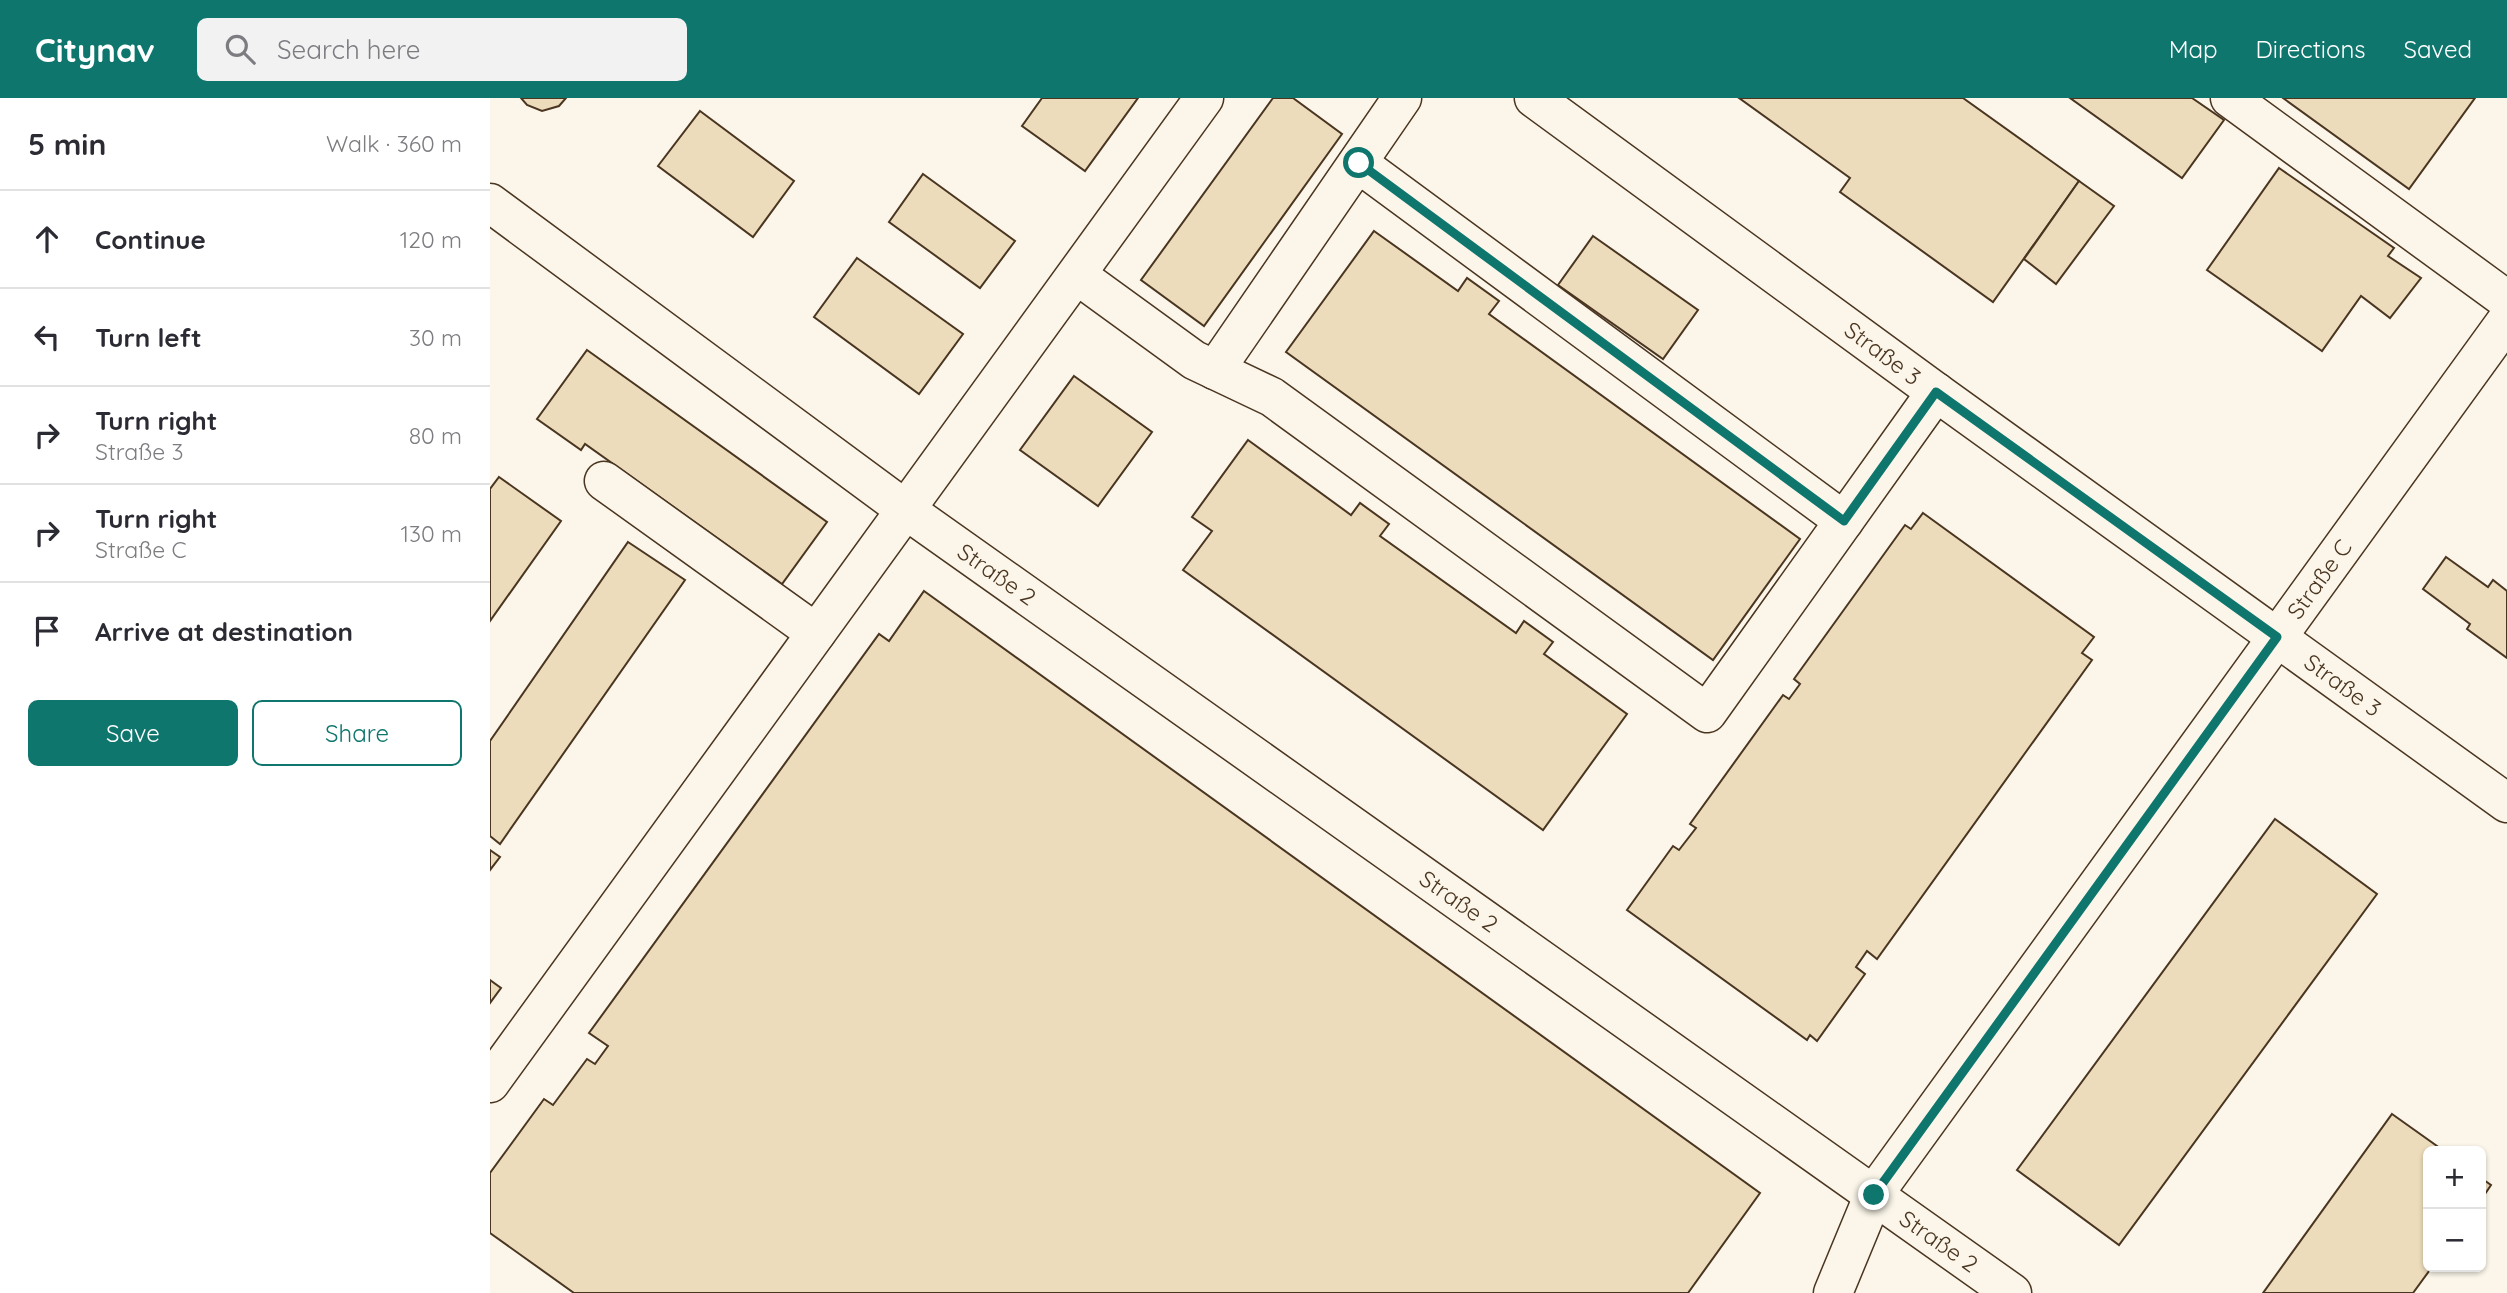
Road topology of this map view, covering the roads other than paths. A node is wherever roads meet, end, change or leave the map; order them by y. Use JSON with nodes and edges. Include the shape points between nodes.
{"nodes":[{"id":1,"x":1204,"y":98,"type":"edge"},
{"id":2,"x":1402,"y":98,"type":"edge"},
{"id":3,"x":1534,"y":98,"type":"edge"},
{"id":4,"x":2230,"y":98,"type":"edge"},
{"id":5,"x":1359,"y":163,"type":"junction"},
{"id":6,"x":490,"y":203,"type":"edge"},
{"id":7,"x":1077,"y":275,"type":"junction"},
{"id":8,"x":2507,"y":299,"type":"edge"},
{"id":9,"x":2507,"y":320,"type":"edge"},
{"id":10,"x":1215,"y":370,"type":"junction"},
{"id":11,"x":1936,"y":392,"type":"junction"},
{"id":12,"x":604,"y":481,"type":"dead end"},
{"id":13,"x":906,"y":510,"type":"junction"},
{"id":14,"x":1844,"y":521,"type":"junction"},
{"id":15,"x":817,"y":634,"type":"junction"},
{"id":16,"x":2277,"y":637,"type":"junction"},
{"id":17,"x":2507,"y":803,"type":"edge"},
{"id":18,"x":490,"y":1083,"type":"edge"},
{"id":19,"x":1874,"y":1195,"type":"junction"},
{"id":20,"x":1833,"y":1293,"type":"edge"},
{"id":21,"x":2012,"y":1293,"type":"edge"}],
"edges":[{"from":1,"to":7,"type":"lane"},
{"from":2,"to":5,"type":"lane"},
{"from":3,"to":11,"type":"lane","name":"Straße 3"},
{"from":4,"to":8,"type":"lane"},
{"from":5,"to":10,"type":"lane"},
{"from":5,"to":14,"type":"lane"},
{"from":6,"to":13,"type":"lane","name":"Straße 2"},
{"from":7,"to":10,"type":"lane","via":[[1194,360]]},
{"from":7,"to":13,"type":"lane"},
{"from":9,"to":16,"type":"lane","name":"Straße C"},
{"from":10,"to":14,"type":"lane","via":[[1272,397],[1707,713]]},
{"from":11,"to":14,"type":"lane"},
{"from":11,"to":16,"type":"lane","name":"Straße 3"},
{"from":12,"to":15,"type":"lane"},
{"from":13,"to":15,"type":"lane"},
{"from":13,"to":19,"type":"lane","name":"Straße 2"},
{"from":15,"to":18,"type":"lane"},
{"from":16,"to":17,"type":"lane","name":"Straße 3"},
{"from":16,"to":19,"type":"lane","name":"Straße C"},
{"from":19,"to":20,"type":"lane","name":"Straße C"},
{"from":19,"to":21,"type":"lane","name":"Straße 2"}]}
